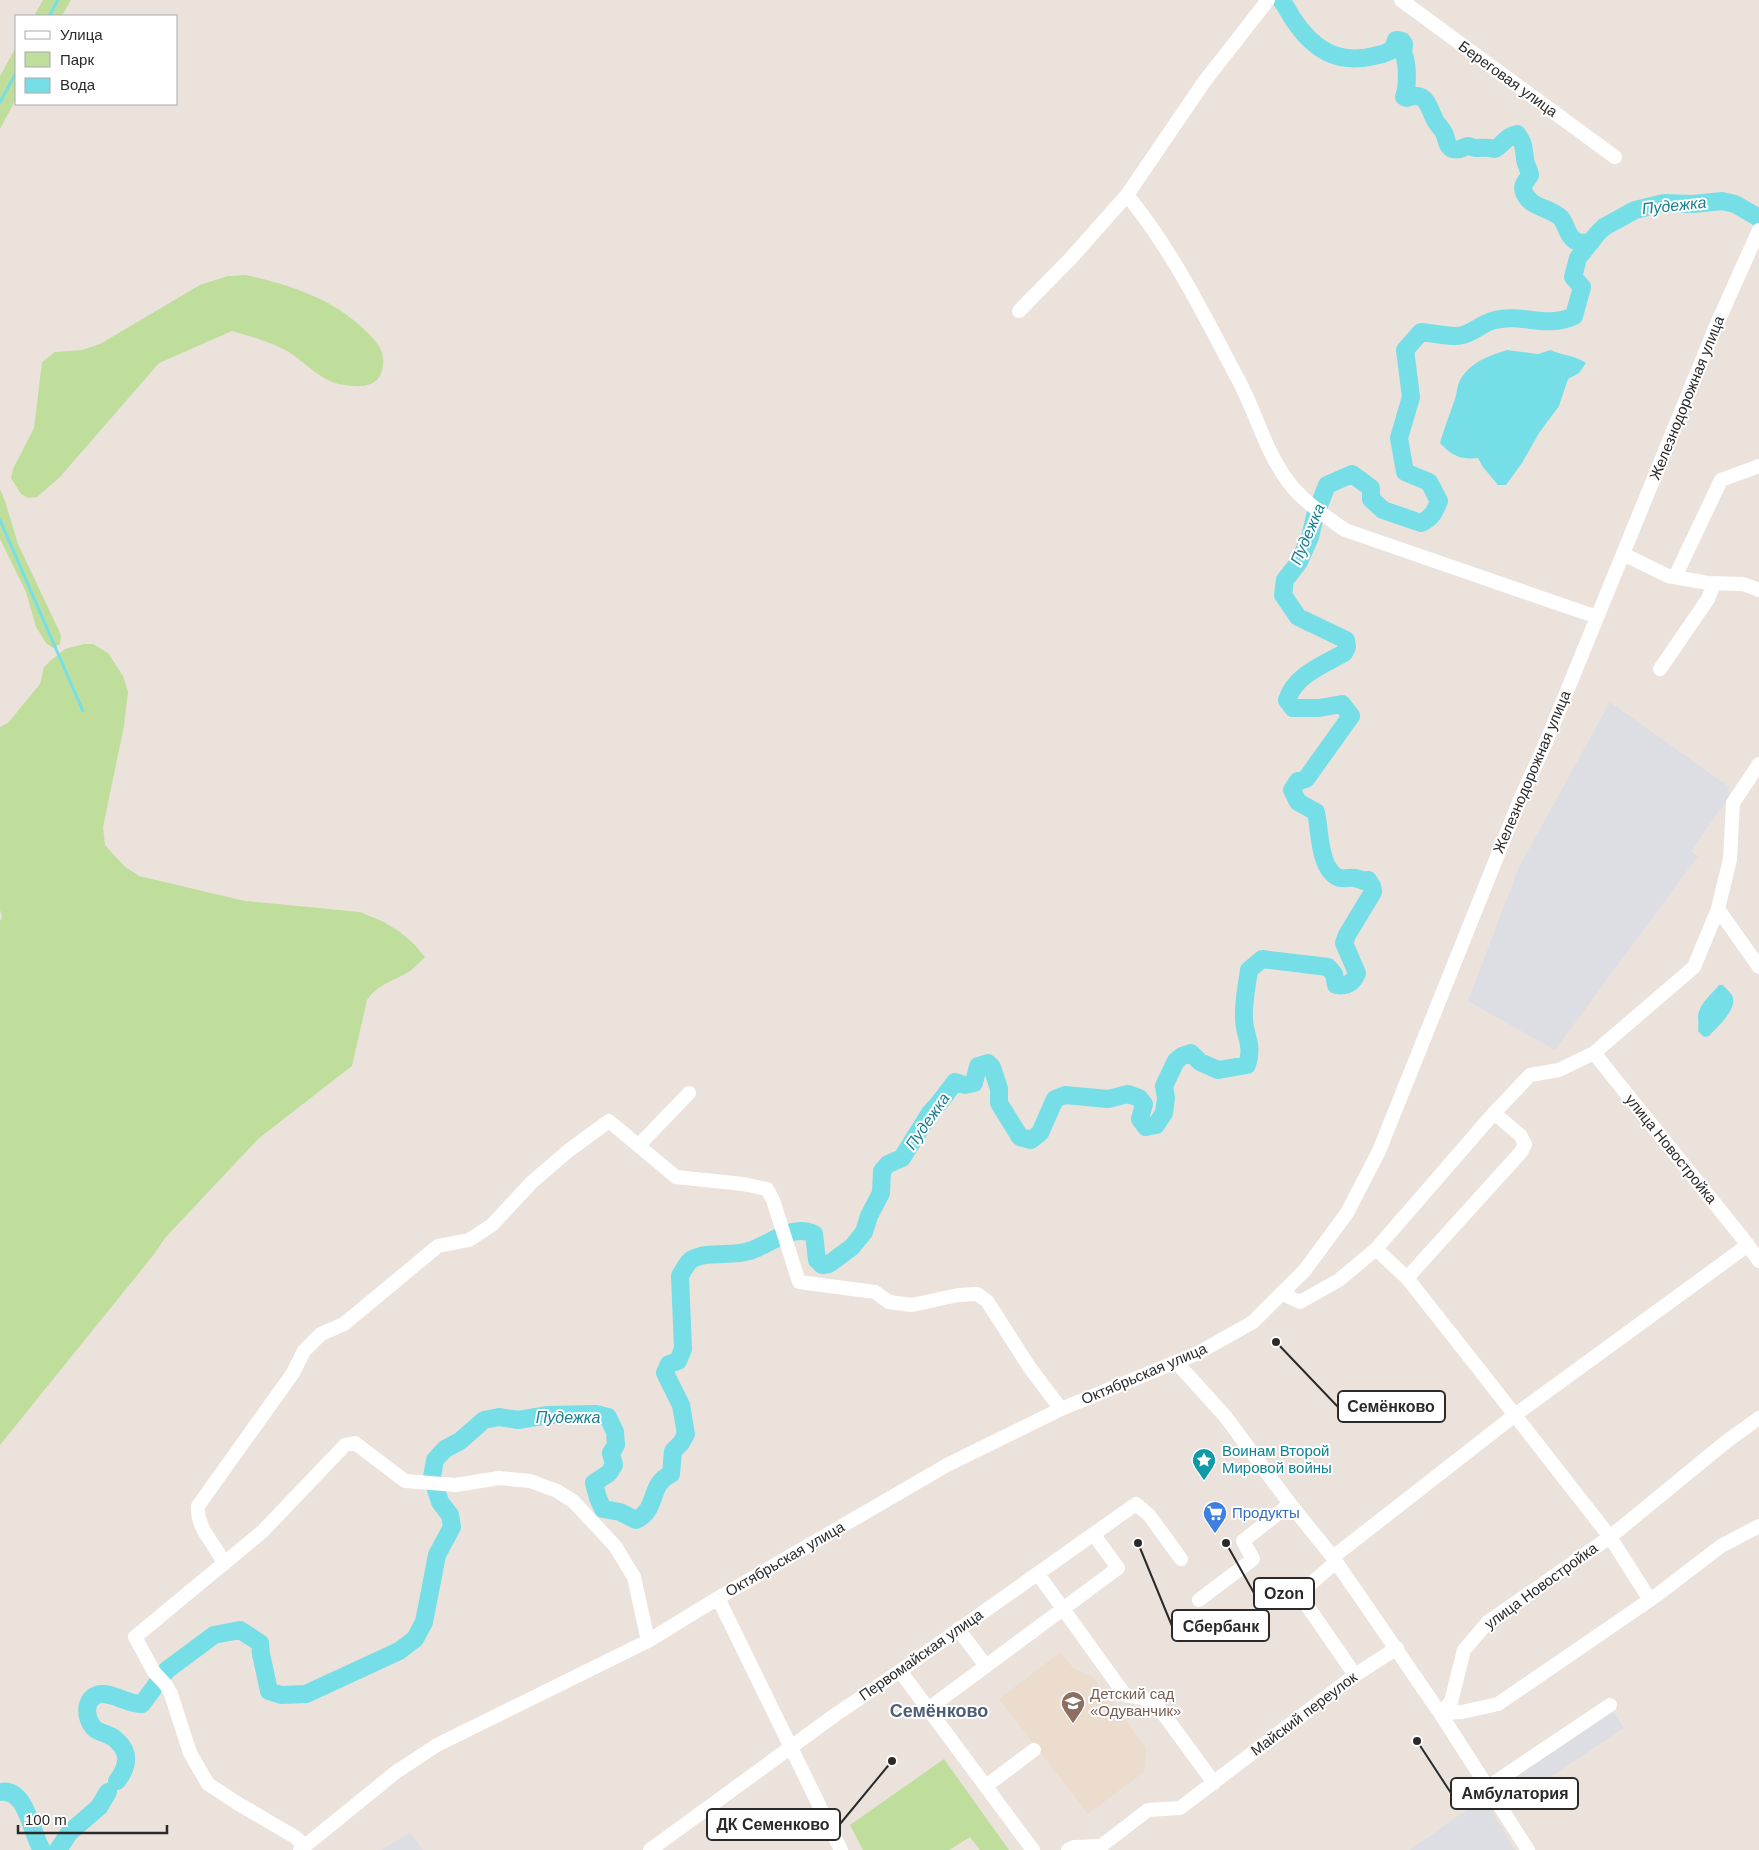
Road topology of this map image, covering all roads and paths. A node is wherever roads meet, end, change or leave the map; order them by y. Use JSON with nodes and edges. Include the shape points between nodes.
{"nodes":[{"id":1,"x":1268,"y":0,"type":"edge"},
{"id":2,"x":1401,"y":0,"type":"edge"},
{"id":3,"x":1615,"y":157,"type":"dead end"},
{"id":4,"x":1127,"y":195,"type":"junction"},
{"id":5,"x":1757,"y":233,"type":"edge"},
{"id":6,"x":1019,"y":311,"type":"dead end"},
{"id":7,"x":1759,"y":466,"type":"edge"},
{"id":8,"x":1623,"y":554,"type":"junction"},
{"id":9,"x":1675,"y":577,"type":"junction"},
{"id":10,"x":1714,"y":583,"type":"junction"},
{"id":11,"x":1759,"y":590,"type":"edge"},
{"id":12,"x":1597,"y":617,"type":"junction"},
{"id":13,"x":1660,"y":669,"type":"dead end"},
{"id":14,"x":1759,"y":764,"type":"edge"},
{"id":15,"x":1718,"y":909,"type":"junction"},
{"id":16,"x":1759,"y":966,"type":"edge"},
{"id":17,"x":1594,"y":1053,"type":"junction"},
{"id":18,"x":689,"y":1093,"type":"dead end"},
{"id":19,"x":1494,"y":1113,"type":"junction"},
{"id":20,"x":638,"y":1145,"type":"junction"},
{"id":21,"x":1748,"y":1245,"type":"junction"},
{"id":22,"x":1376,"y":1249,"type":"junction"},
{"id":23,"x":1759,"y":1261,"type":"edge"},
{"id":24,"x":1407,"y":1278,"type":"junction"},
{"id":25,"x":1283,"y":1293,"type":"junction"},
{"id":26,"x":1176,"y":1362,"type":"junction"},
{"id":27,"x":1061,"y":1409,"type":"junction"},
{"id":28,"x":1515,"y":1415,"type":"junction"},
{"id":29,"x":1759,"y":1418,"type":"edge"},
{"id":30,"x":1290,"y":1504,"type":"junction"},
{"id":31,"x":1759,"y":1526,"type":"edge"},
{"id":32,"x":1094,"y":1535,"type":"junction"},
{"id":33,"x":1610,"y":1537,"type":"junction"},
{"id":34,"x":1180,"y":1559,"type":"dead end"},
{"id":35,"x":1335,"y":1559,"type":"junction"},
{"id":36,"x":224,"y":1564,"type":"junction"},
{"id":37,"x":1038,"y":1574,"type":"junction"},
{"id":38,"x":718,"y":1598,"type":"junction"},
{"id":39,"x":1199,"y":1600,"type":"dead end"},
{"id":40,"x":1650,"y":1600,"type":"junction"},
{"id":41,"x":1064,"y":1608,"type":"junction"},
{"id":42,"x":958,"y":1629,"type":"junction"},
{"id":43,"x":648,"y":1641,"type":"junction"},
{"id":44,"x":1397,"y":1648,"type":"junction"},
{"id":45,"x":986,"y":1666,"type":"junction"},
{"id":46,"x":900,"y":1671,"type":"junction"},
{"id":47,"x":1356,"y":1675,"type":"junction"},
{"id":48,"x":1610,"y":1705,"type":"dead end"},
{"id":49,"x":928,"y":1709,"type":"junction"},
{"id":50,"x":1440,"y":1713,"type":"junction"},
{"id":51,"x":791,"y":1748,"type":"junction"},
{"id":52,"x":1034,"y":1750,"type":"dead end"},
{"id":53,"x":1214,"y":1783,"type":"junction"},
{"id":54,"x":986,"y":1786,"type":"junction"},
{"id":55,"x":1488,"y":1787,"type":"junction"},
{"id":56,"x":302,"y":1848,"type":"edge"},
{"id":57,"x":650,"y":1850,"type":"edge"},
{"id":58,"x":841,"y":1850,"type":"edge"},
{"id":59,"x":1034,"y":1850,"type":"edge"},
{"id":60,"x":1068,"y":1850,"type":"edge"},
{"id":61,"x":1528,"y":1850,"type":"edge"}],
"edges":[{"from":1,"to":4,"type":"street","via":[[1204,82]]},
{"from":2,"to":3,"type":"street","name":"Береговая улица"},
{"from":4,"to":6,"type":"street"},
{"from":4,"to":12,"type":"street","via":[[1148,221],[1200,309],[1287,480],[1309,504],[1345,530]]},
{"from":5,"to":8,"type":"street","name":"Железнодорожная улица"},
{"from":7,"to":9,"type":"street","via":[[1721,480]]},
{"from":8,"to":9,"type":"street"},
{"from":8,"to":12,"type":"street","name":"Железнодорожная улица"},
{"from":9,"to":10,"type":"street"},
{"from":10,"to":11,"type":"street","via":[[1743,584]]},
{"from":10,"to":13,"type":"street","via":[[1708,599]]},
{"from":12,"to":25,"type":"street","name":"Железнодорожная улица","via":[[1515,811],[1379,1151],[1347,1213],[1306,1270]]},
{"from":14,"to":15,"type":"street","via":[[1733,803],[1730,859]]},
{"from":15,"to":16,"type":"street"},
{"from":15,"to":17,"type":"street","via":[[1694,967]]},
{"from":17,"to":19,"type":"street","via":[[1560,1070],[1530,1075]]},
{"from":17,"to":21,"type":"street","name":"улица Новостройка"},
{"from":18,"to":20,"type":"street"},
{"from":19,"to":22,"type":"street"},
{"from":19,"to":24,"type":"street","via":[[1520,1135],[1525,1144],[1521,1152]]},
{"from":20,"to":27,"type":"street","via":[[676,1177],[767,1189],[799,1282],[875,1292],[889,1302],[912,1305],[977,1294],[986,1301]]},
{"from":20,"to":36,"type":"street","via":[[609,1121],[546,1169],[492,1225],[469,1240],[438,1246],[344,1324],[321,1334],[304,1351],[292,1373],[198,1506],[197,1516],[204,1533]]},
{"from":21,"to":23,"type":"street","name":"улица Новостройка"},
{"from":21,"to":28,"type":"street"},
{"from":22,"to":24,"type":"street"},
{"from":22,"to":25,"type":"street","via":[[1339,1280],[1300,1302]]},
{"from":24,"to":28,"type":"street"},
{"from":25,"to":26,"type":"street","name":"Октябрьская улица","via":[[1253,1322]]},
{"from":26,"to":27,"type":"street","name":"Октябрьская улица"},
{"from":26,"to":30,"type":"street","via":[[1225,1416]]},
{"from":27,"to":38,"type":"street","name":"Октябрьская улица","via":[[947,1465]]},
{"from":28,"to":33,"type":"street"},
{"from":28,"to":35,"type":"street"},
{"from":29,"to":33,"type":"street","name":"улица Новостройка"},
{"from":30,"to":35,"type":"street"},
{"from":30,"to":39,"type":"street","via":[[1243,1541],[1252,1559]]},
{"from":31,"to":40,"type":"street","via":[[1721,1546]]},
{"from":32,"to":34,"type":"street","name":"Первомайская улица","via":[[1136,1504],[1149,1515]]},
{"from":32,"to":37,"type":"street","name":"Первомайская улица"},
{"from":32,"to":41,"type":"street","via":[[1118,1568]]},
{"from":33,"to":40,"type":"street"},
{"from":33,"to":50,"type":"street","name":"улица Новостройка","via":[[1488,1622],[1464,1650],[1451,1702]]},
{"from":35,"to":44,"type":"street"},
{"from":35,"to":47,"type":"street","via":[[1308,1586],[1306,1604]]},
{"from":36,"to":43,"type":"street","via":[[264,1531],[346,1446],[355,1443],[405,1481],[456,1485],[499,1478],[530,1481],[573,1501],[615,1546],[634,1577]]},
{"from":36,"to":56,"type":"street","via":[[135,1637],[175,1703],[190,1753],[208,1784],[295,1837]]},
{"from":37,"to":41,"type":"street"},
{"from":37,"to":42,"type":"street","name":"Первомайская улица"},
{"from":38,"to":43,"type":"street","name":"Октябрьская улица"},
{"from":38,"to":51,"type":"street"},
{"from":40,"to":50,"type":"street","via":[[1498,1704]]},
{"from":41,"to":45,"type":"street"},
{"from":41,"to":53,"type":"street","via":[[1125,1695],[1154,1701]]},
{"from":42,"to":45,"type":"street"},
{"from":42,"to":46,"type":"street","name":"Первомайская улица"},
{"from":43,"to":56,"type":"street","name":"Октябрьская улица","via":[[437,1745],[396,1772]]},
{"from":44,"to":47,"type":"street","name":"Майский переулок"},
{"from":44,"to":50,"type":"street"},
{"from":45,"to":49,"type":"street"},
{"from":46,"to":49,"type":"street"},
{"from":46,"to":51,"type":"street","name":"Первомайская улица"},
{"from":47,"to":53,"type":"street","name":"Майский переулок"},
{"from":48,"to":55,"type":"street"},
{"from":49,"to":54,"type":"street"},
{"from":50,"to":55,"type":"street"},
{"from":51,"to":57,"type":"street","name":"Первомайская улица"},
{"from":51,"to":58,"type":"street"},
{"from":52,"to":54,"type":"street"},
{"from":53,"to":60,"type":"street","name":"Майский переулок","via":[[1180,1808],[1148,1810],[1101,1846]]},
{"from":54,"to":59,"type":"street"},
{"from":55,"to":61,"type":"street"}]}
